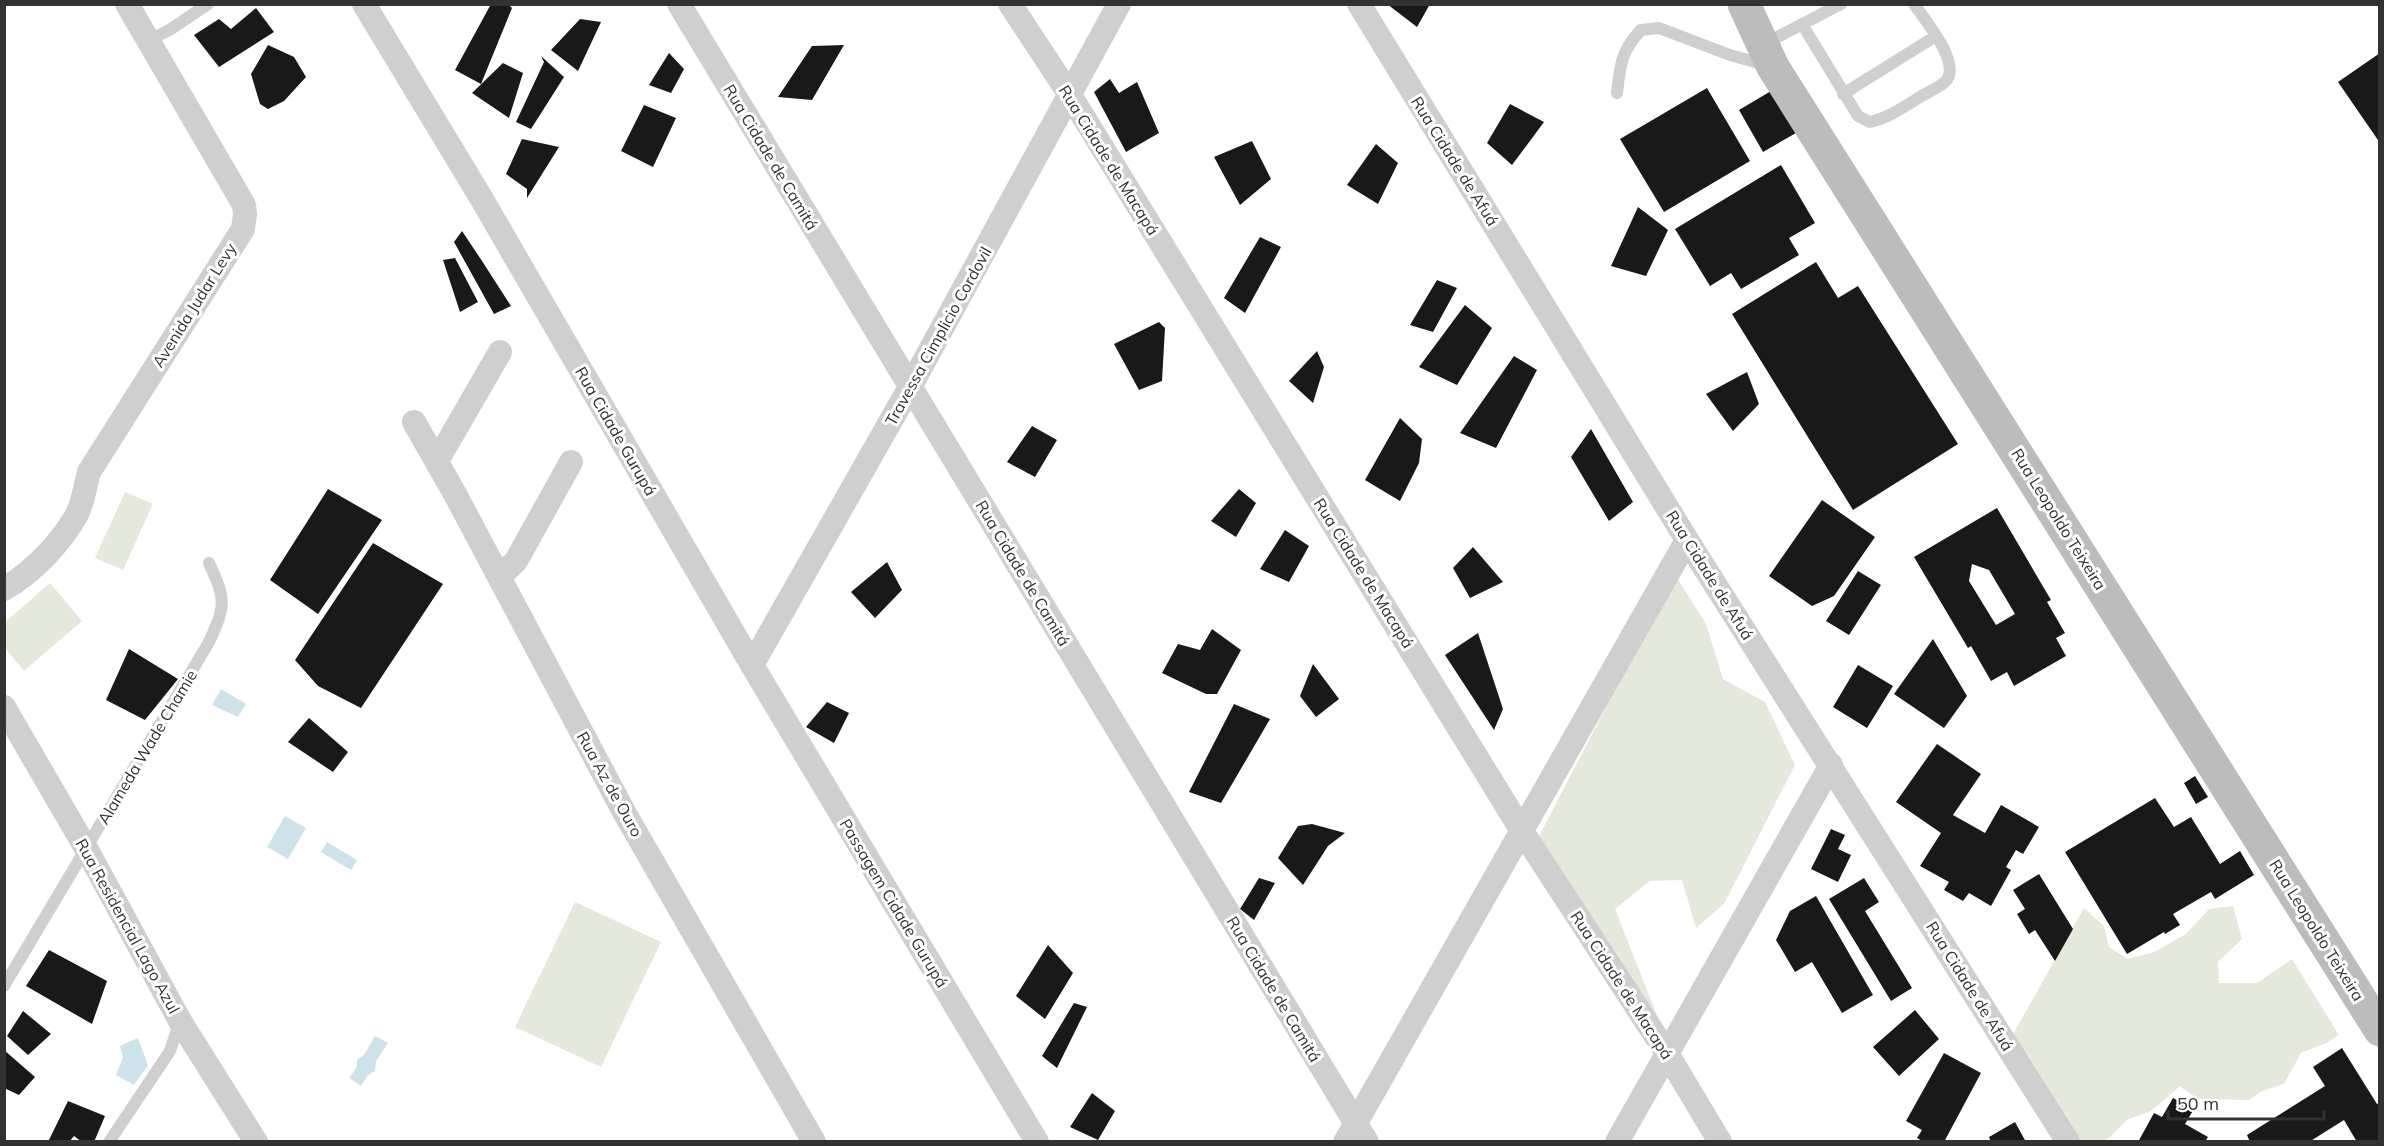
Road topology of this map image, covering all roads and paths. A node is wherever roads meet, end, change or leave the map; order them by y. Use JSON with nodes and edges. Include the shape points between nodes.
{"nodes":[{"id":1,"x":127,"y":4,"type":"edge"},
{"id":2,"x":208,"y":4,"type":"edge"},
{"id":3,"x":364,"y":4,"type":"edge"},
{"id":4,"x":679,"y":4,"type":"edge"},
{"id":5,"x":1010,"y":4,"type":"edge"},
{"id":6,"x":1119,"y":4,"type":"edge"},
{"id":7,"x":1359,"y":4,"type":"edge"},
{"id":8,"x":1744,"y":4,"type":"edge"},
{"id":9,"x":1841,"y":4,"type":"edge"},
{"id":10,"x":1914,"y":4,"type":"edge"},
{"id":11,"x":1802,"y":24,"type":"junction"},
{"id":12,"x":1936,"y":36,"type":"junction"},
{"id":13,"x":148,"y":41,"type":"junction"},
{"id":14,"x":1768,"y":56,"type":"junction"},
{"id":15,"x":1617,"y":93,"type":"dead end"},
{"id":16,"x":1843,"y":94,"type":"junction"},
{"id":17,"x":1070,"y":95,"type":"junction"},
{"id":18,"x":500,"y":352,"type":"dead end"},
{"id":19,"x":910,"y":387,"type":"junction"},
{"id":20,"x":414,"y":422,"type":"dead end"},
{"id":21,"x":437,"y":461,"type":"junction"},
{"id":22,"x":571,"y":462,"type":"dead end"},
{"id":23,"x":1687,"y":540,"type":"junction"},
{"id":24,"x":208,"y":563,"type":"dead end"},
{"id":25,"x":499,"y":577,"type":"junction"},
{"id":26,"x":4,"y":589,"type":"edge"},
{"id":27,"x":752,"y":665,"type":"junction"},
{"id":28,"x":4,"y":707,"type":"edge"},
{"id":29,"x":1832,"y":765,"type":"junction"},
{"id":30,"x":1522,"y":831,"type":"junction"},
{"id":31,"x":87,"y":850,"type":"junction"},
{"id":32,"x":4,"y":986,"type":"edge"},
{"id":33,"x":180,"y":1021,"type":"junction"},
{"id":34,"x":2379,"y":1030,"type":"edge"},
{"id":35,"x":1668,"y":1055,"type":"junction"},
{"id":36,"x":1356,"y":1136,"type":"edge"},
{"id":37,"x":109,"y":1142,"type":"edge"},
{"id":38,"x":256,"y":1142,"type":"edge"},
{"id":39,"x":814,"y":1142,"type":"edge"},
{"id":40,"x":1037,"y":1142,"type":"edge"},
{"id":41,"x":1617,"y":1142,"type":"edge"},
{"id":42,"x":1720,"y":1142,"type":"edge"},
{"id":43,"x":2068,"y":1142,"type":"edge"}],
"edges":[{"from":1,"to":13,"type":"street","name":"Avenida Judar Levy"},
{"from":2,"to":13,"type":"lane"},
{"from":3,"to":27,"type":"street","name":"Rua Cidade Gurupá"},
{"from":4,"to":19,"type":"street","name":"Rua Cidade de Camitá"},
{"from":5,"to":17,"type":"street","name":"Rua Cidade de Macapá"},
{"from":6,"to":17,"type":"street","name":"Travessa Cimplicio Cordovil"},
{"from":7,"to":23,"type":"street","name":"Rua Cidade de Afuá"},
{"from":8,"to":14,"type":"main road","name":"Rua Leopoldo Teixeira"},
{"from":9,"to":11,"type":"lane"},
{"from":10,"to":12,"type":"lane"},
{"from":11,"to":14,"type":"lane"},
{"from":11,"to":16,"type":"lane"},
{"from":12,"to":16,"type":"lane"},
{"from":12,"to":16,"type":"lane","via":[[1950,63],[1945,82],[1869,122],[1858,116]]},
{"from":13,"to":26,"type":"street","name":"Avenida Judar Levy","via":[[244,205],[243,229],[89,472],[77,515],[48,553]]},
{"from":14,"to":15,"type":"lane","via":[[1730,55],[1659,28],[1641,30],[1620,60]]},
{"from":14,"to":34,"type":"main road","name":"Rua Leopoldo Teixeira"},
{"from":17,"to":19,"type":"street","name":"Travessa Cimplicio Cordovil"},
{"from":17,"to":30,"type":"street","name":"Rua Cidade de Macapá"},
{"from":18,"to":21,"type":"street"},
{"from":19,"to":27,"type":"street","name":"Travessa Cimplicio Cordovil"},
{"from":19,"to":36,"type":"street","name":"Rua Cidade de Camitá"},
{"from":20,"to":21,"type":"street","name":"Rua Az de Ouro"},
{"from":21,"to":25,"type":"street","name":"Rua Az de Ouro"},
{"from":22,"to":25,"type":"street","via":[[516,561]]},
{"from":23,"to":29,"type":"street","name":"Rua Cidade de Afuá"},
{"from":23,"to":30,"type":"street"},
{"from":24,"to":31,"type":"lane","name":"Alameda Wade Chamie","via":[[222,591],[222,613],[209,642]]},
{"from":25,"to":39,"type":"street","name":"Rua Az de Ouro","via":[[624,812]]},
{"from":27,"to":40,"type":"street","name":"Passagem Cidade Gurupá"},
{"from":28,"to":31,"type":"street","name":"Rua Residencial Lago Azul"},
{"from":29,"to":35,"type":"street"},
{"from":29,"to":43,"type":"street","name":"Rua Cidade de Afuá"},
{"from":30,"to":35,"type":"street","name":"Rua Cidade de Macapá"},
{"from":30,"to":36,"type":"street"},
{"from":31,"to":32,"type":"lane","name":"Alameda Wade Chamie"},
{"from":31,"to":33,"type":"street","name":"Rua Residencial Lago Azul"},
{"from":33,"to":37,"type":"lane","via":[[170,1051]]},
{"from":33,"to":38,"type":"street","name":"Rua Residencial Lago Azul"},
{"from":35,"to":41,"type":"street"},
{"from":35,"to":42,"type":"street","name":"Rua Cidade de Macapá"}]}
